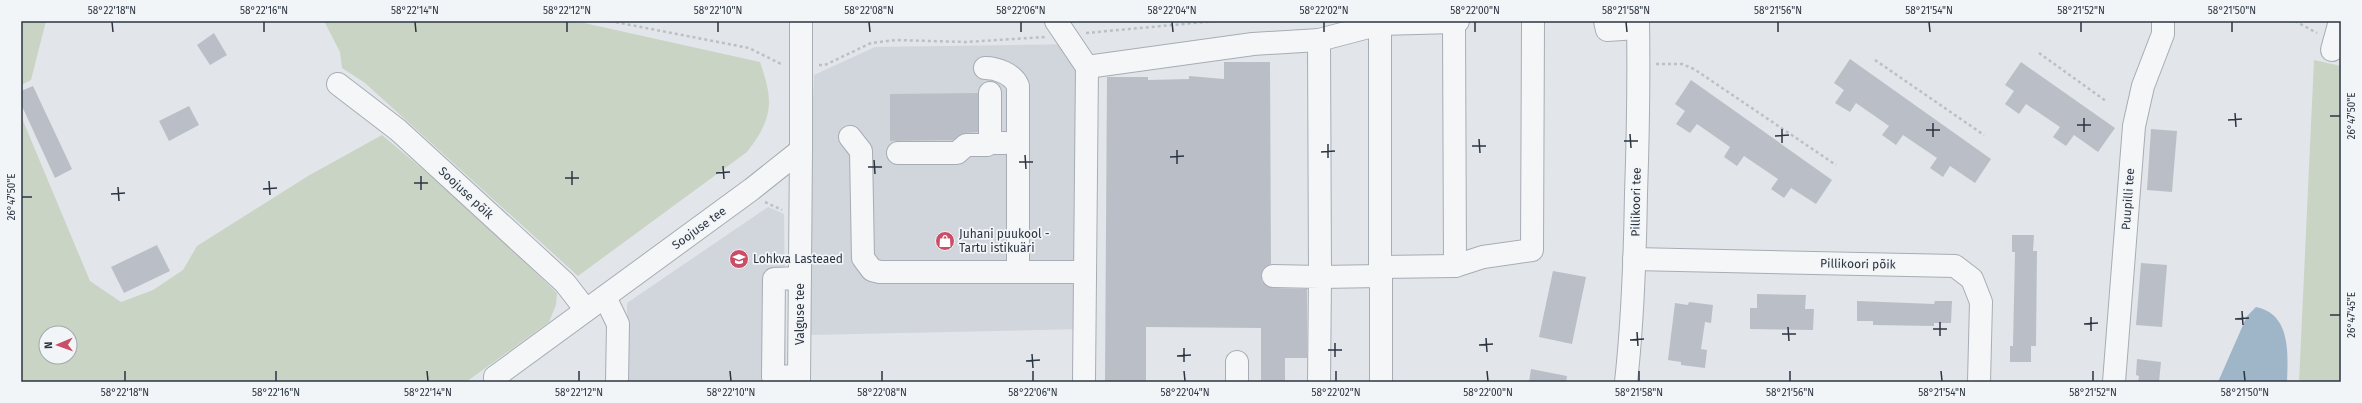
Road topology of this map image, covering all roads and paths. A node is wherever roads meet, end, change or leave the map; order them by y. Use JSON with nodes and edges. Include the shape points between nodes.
{"nodes":[{"id":1,"x":610,"y":21,"type":"edge"},
{"id":2,"x":801,"y":21,"type":"edge"},
{"id":3,"x":1216,"y":21,"type":"edge"},
{"id":4,"x":1533,"y":21,"type":"edge"},
{"id":5,"x":1605,"y":21,"type":"edge"},
{"id":6,"x":2163,"y":21,"type":"edge"},
{"id":7,"x":2340,"y":21,"type":"edge"},
{"id":8,"x":1203,"y":22,"type":"edge"},
{"id":9,"x":1456,"y":22,"type":"edge"},
{"id":10,"x":1380,"y":24,"type":"junction"},
{"id":11,"x":1638,"y":25,"type":"edge"},
{"id":12,"x":1061,"y":28,"type":"edge"},
{"id":13,"x":1319,"y":40,"type":"junction"},
{"id":14,"x":2332,"y":50,"type":"dead end"},
{"id":15,"x":2039,"y":53,"type":"dead end"},
{"id":16,"x":1875,"y":60,"type":"dead end"},
{"id":17,"x":803,"y":66,"type":"junction"},
{"id":18,"x":1639,"y":66,"type":"junction"},
{"id":19,"x":1087,"y":67,"type":"junction"},
{"id":20,"x":985,"y":68,"type":"dead end"},
{"id":21,"x":338,"y":84,"type":"dead end"},
{"id":22,"x":990,"y":93,"type":"dead end"},
{"id":23,"x":2106,"y":102,"type":"dead end"},
{"id":24,"x":1984,"y":135,"type":"dead end"},
{"id":25,"x":850,"y":137,"type":"dead end"},
{"id":26,"x":990,"y":143,"type":"junction"},
{"id":27,"x":1018,"y":144,"type":"junction"},
{"id":28,"x":801,"y":150,"type":"junction"},
{"id":29,"x":898,"y":153,"type":"dead end"},
{"id":30,"x":1836,"y":165,"type":"dead end"},
{"id":31,"x":1634,"y":259,"type":"junction"},
{"id":32,"x":1455,"y":266,"type":"junction"},
{"id":33,"x":1018,"y":272,"type":"junction"},
{"id":34,"x":1085,"y":272,"type":"junction"},
{"id":35,"x":1380,"y":272,"type":"junction"},
{"id":36,"x":1273,"y":276,"type":"dead end"},
{"id":37,"x":1320,"y":277,"type":"junction"},
{"id":38,"x":605,"y":297,"type":"junction"},
{"id":39,"x":586,"y":310,"type":"junction"},
{"id":40,"x":799,"y":379,"type":"edge"},
{"id":41,"x":493,"y":380,"type":"edge"},
{"id":42,"x":617,"y":382,"type":"edge"},
{"id":43,"x":1084,"y":382,"type":"edge"},
{"id":44,"x":1319,"y":382,"type":"edge"},
{"id":45,"x":1380,"y":382,"type":"edge"},
{"id":46,"x":1626,"y":382,"type":"edge"},
{"id":47,"x":1979,"y":382,"type":"edge"},
{"id":48,"x":2114,"y":382,"type":"edge"}],
"edges":[{"from":1,"to":17,"type":"path","via":[[748,48],[784,65]]},
{"from":2,"to":17,"type":"street"},
{"from":3,"to":8,"type":"path"},
{"from":4,"to":32,"type":"street","via":[[1532,250],[1483,257]]},
{"from":5,"to":11,"type":"street","via":[[1607,30]]},
{"from":6,"to":48,"type":"street","name":"Puupilli tee","via":[[2163,34],[2143,86],[2134,126]]},
{"from":7,"to":14,"type":"street"},
{"from":8,"to":12,"type":"path"},
{"from":9,"to":10,"type":"street"},
{"from":9,"to":32,"type":"street"},
{"from":10,"to":13,"type":"street"},
{"from":10,"to":35,"type":"street"},
{"from":11,"to":18,"type":"street","name":"Pillikoori tee"},
{"from":12,"to":17,"type":"path","via":[[966,42],[896,40],[871,43],[825,65]]},
{"from":12,"to":19,"type":"street"},
{"from":13,"to":19,"type":"street","via":[[1253,44]]},
{"from":13,"to":37,"type":"street"},
{"from":15,"to":23,"type":"path"},
{"from":16,"to":24,"type":"path"},
{"from":17,"to":28,"type":"street"},
{"from":18,"to":30,"type":"path","via":[[1672,63],[1694,69]]},
{"from":18,"to":31,"type":"street","name":"Pillikoori tee"},
{"from":19,"to":34,"type":"street"},
{"from":20,"to":27,"type":"street","via":[[1001,72],[1016,80]]},
{"from":21,"to":39,"type":"street","name":"Soojuse põik","via":[[398,130],[565,283]]},
{"from":22,"to":26,"type":"street"},
{"from":25,"to":33,"type":"street","via":[[861,151],[863,258],[872,270]]},
{"from":26,"to":27,"type":"street"},
{"from":26,"to":29,"type":"street","via":[[966,145],[957,153]]},
{"from":27,"to":33,"type":"street"},
{"from":28,"to":38,"type":"street","name":"Soojuse tee"},
{"from":28,"to":40,"type":"street","name":"Valguse tee"},
{"from":31,"to":46,"type":"street","name":"Pillikoori tee","via":[[1632,328]]},
{"from":31,"to":47,"type":"street","name":"Pillikoori põik","via":[[1955,266],[1972,279],[1981,302]]},
{"from":32,"to":35,"type":"street"},
{"from":33,"to":34,"type":"street"},
{"from":34,"to":43,"type":"street"},
{"from":35,"to":37,"type":"street"},
{"from":35,"to":45,"type":"street"},
{"from":36,"to":37,"type":"street"},
{"from":37,"to":44,"type":"street"},
{"from":38,"to":39,"type":"street","name":"Soojuse tee"},
{"from":38,"to":42,"type":"street","via":[[618,324]]},
{"from":39,"to":41,"type":"street","name":"Soojuse tee"}]}
